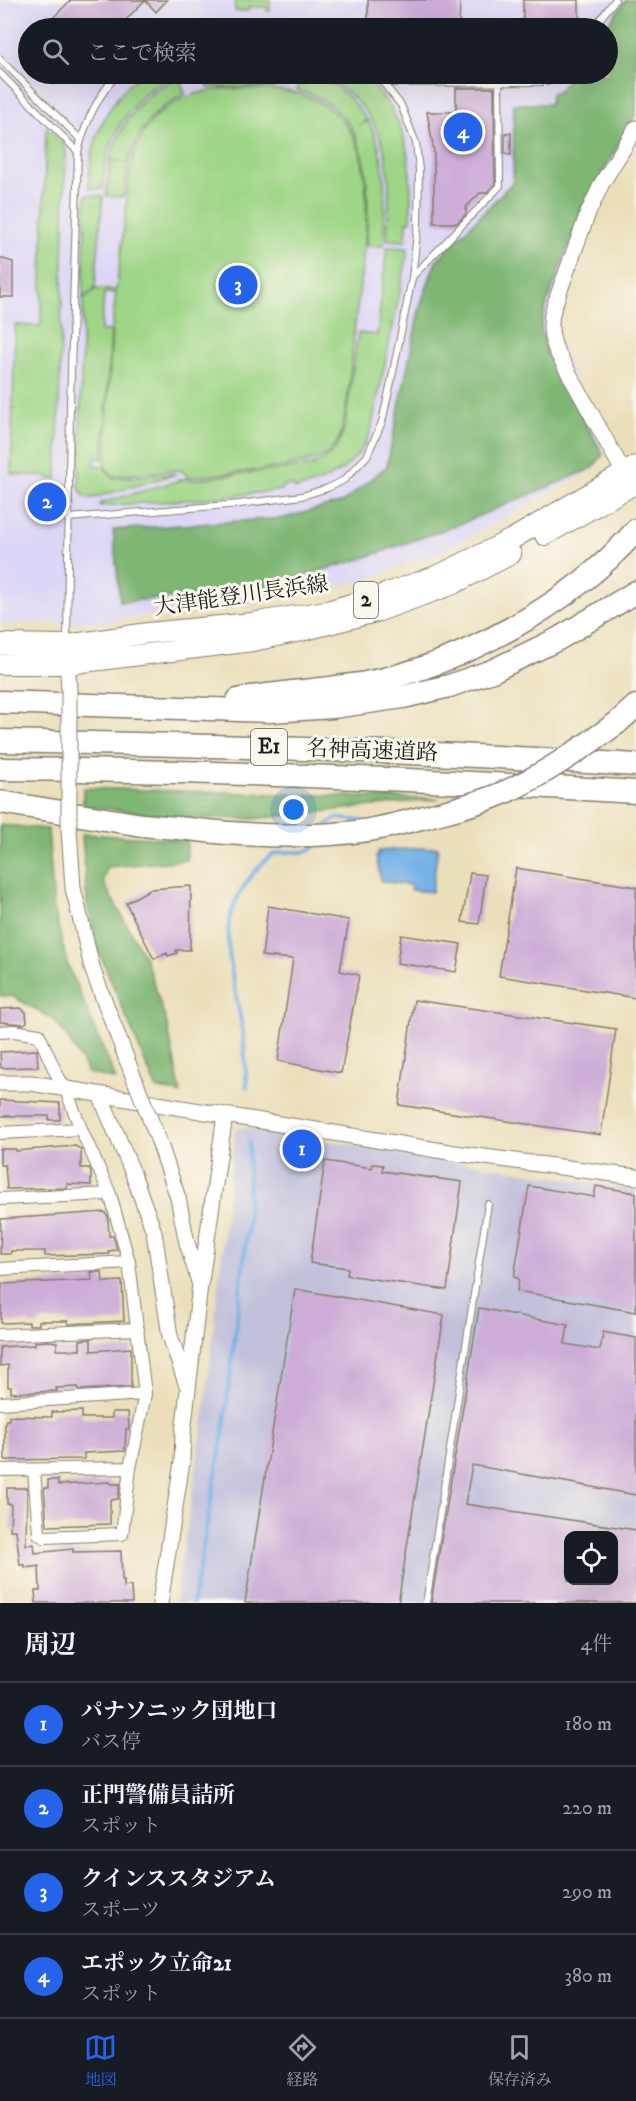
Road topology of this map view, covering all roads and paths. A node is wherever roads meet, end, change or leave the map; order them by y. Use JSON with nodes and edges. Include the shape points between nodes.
{"nodes":[{"id":1,"x":615,"y":0,"type":"edge"},
{"id":2,"x":601,"y":18,"type":"edge"},
{"id":3,"x":0,"y":59,"type":"edge"},
{"id":4,"x":1,"y":75,"type":"edge"},
{"id":5,"x":18,"y":77,"type":"edge"},
{"id":6,"x":25,"y":84,"type":"edge"},
{"id":7,"x":111,"y":84,"type":"edge"},
{"id":8,"x":385,"y":84,"type":"edge"},
{"id":9,"x":499,"y":84,"type":"edge"},
{"id":10,"x":636,"y":128,"type":"edge"},
{"id":11,"x":81,"y":140,"type":"junction"},
{"id":12,"x":78,"y":152,"type":"junction"},
{"id":13,"x":412,"y":278,"type":"junction"},
{"id":14,"x":632,"y":474,"type":"edge"},
{"id":15,"x":68,"y":518,"type":"junction"},
{"id":16,"x":636,"y":530,"type":"edge"},
{"id":17,"x":636,"y":592,"type":"edge"},
{"id":18,"x":0,"y":644,"type":"edge"},
{"id":19,"x":67,"y":654,"type":"junction"},
{"id":20,"x":0,"y":664,"type":"edge"},
{"id":21,"x":0,"y":702,"type":"edge"},
{"id":22,"x":636,"y":706,"type":"edge"},
{"id":23,"x":213,"y":707,"type":"junction"},
{"id":24,"x":0,"y":741,"type":"edge"},
{"id":25,"x":636,"y":765,"type":"edge"},
{"id":26,"x":0,"y":769,"type":"edge"},
{"id":27,"x":547,"y":787,"type":"junction"},
{"id":28,"x":636,"y":792,"type":"edge"},
{"id":29,"x":636,"y":799,"type":"edge"},
{"id":30,"x":0,"y":802,"type":"edge"},
{"id":31,"x":0,"y":1032,"type":"edge"},
{"id":32,"x":0,"y":1083,"type":"edge"},
{"id":33,"x":66,"y":1090,"type":"junction"},
{"id":34,"x":100,"y":1095,"type":"junction"},
{"id":35,"x":225,"y":1115,"type":"junction"},
{"id":36,"x":81,"y":1129,"type":"junction"},
{"id":37,"x":0,"y":1133,"type":"edge"},
{"id":38,"x":636,"y":1177,"type":"edge"},
{"id":39,"x":110,"y":1194,"type":"junction"},
{"id":40,"x":0,"y":1199,"type":"edge"},
{"id":41,"x":488,"y":1204,"type":"dead end"},
{"id":42,"x":129,"y":1262,"type":"junction"},
{"id":43,"x":0,"y":1269,"type":"edge"},
{"id":44,"x":200,"y":1285,"type":"junction"},
{"id":45,"x":138,"y":1329,"type":"junction"},
{"id":46,"x":0,"y":1335,"type":"edge"},
{"id":47,"x":189,"y":1391,"type":"junction"},
{"id":48,"x":145,"y":1394,"type":"junction"},
{"id":49,"x":0,"y":1403,"type":"edge"},
{"id":50,"x":130,"y":1468,"type":"junction"},
{"id":51,"x":0,"y":1470,"type":"edge"},
{"id":52,"x":34,"y":1470,"type":"junction"},
{"id":53,"x":160,"y":1603,"type":"edge"},
{"id":54,"x":426,"y":1603,"type":"edge"}],
"edges":[{"from":1,"to":2,"type":"lane"},
{"from":3,"to":5,"type":"lane"},
{"from":4,"to":12,"type":"lane"},
{"from":6,"to":11,"type":"lane"},
{"from":7,"to":11,"type":"lane","via":[[93,108]]},
{"from":8,"to":13,"type":"lane","via":[[407,117],[418,157],[418,225]]},
{"from":9,"to":13,"type":"lane","via":[[500,186]]},
{"from":10,"to":14,"type":"street","via":[[588,213],[551,321],[556,350]]},
{"from":11,"to":12,"type":"lane"},
{"from":12,"to":15,"type":"lane"},
{"from":13,"to":15,"type":"lane","via":[[382,422],[368,456],[344,480],[319,492],[272,500]]},
{"from":14,"to":19,"type":"main road","name":"大津能登川長浜線","number":"2","via":[[441,574],[388,593],[316,613],[148,633]]},
{"from":15,"to":19,"type":"lane"},
{"from":16,"to":23,"type":"highway","via":[[558,599],[477,645],[408,672],[365,683],[251,697]]},
{"from":17,"to":23,"type":"highway","via":[[558,639],[492,671],[449,686],[333,707],[270,711]]},
{"from":18,"to":19,"type":"main road","name":"大津能登川長浜線","number":"2"},
{"from":19,"to":20,"type":"main road","name":"大津能登川長浜線","number":"2"},
{"from":19,"to":44,"type":"street","bridge":true,"via":[[73,888],[93,971],[160,1144]]},
{"from":21,"to":23,"type":"highway"},
{"from":22,"to":30,"type":"highway","bridge":true,"via":[[547,769],[505,792],[455,809],[366,830],[238,835],[142,825]]},
{"from":24,"to":25,"type":"highway","name":"名神高速道路","number":"E1","via":[[252,747]]},
{"from":26,"to":27,"type":"highway","name":"名神高速道路","number":"E1"},
{"from":27,"to":28,"type":"highway","name":"名神高速道路","number":"E1"},
{"from":27,"to":29,"type":"highway"},
{"from":31,"to":33,"type":"street","via":[[39,1035]]},
{"from":32,"to":33,"type":"street","via":[[31,1083]]},
{"from":33,"to":34,"type":"street"},
{"from":33,"to":36,"type":"street"},
{"from":34,"to":35,"type":"street"},
{"from":34,"to":47,"type":"street","via":[[154,1232],[170,1336]]},
{"from":35,"to":38,"type":"street","via":[[455,1153]]},
{"from":35,"to":44,"type":"street"},
{"from":36,"to":37,"type":"street"},
{"from":36,"to":39,"type":"street"},
{"from":39,"to":40,"type":"street"},
{"from":39,"to":42,"type":"street"},
{"from":41,"to":54,"type":"lane"},
{"from":42,"to":43,"type":"street"},
{"from":42,"to":45,"type":"street"},
{"from":44,"to":47,"type":"street"},
{"from":45,"to":46,"type":"street"},
{"from":45,"to":48,"type":"street"},
{"from":47,"to":53,"type":"street"},
{"from":48,"to":49,"type":"street"},
{"from":48,"to":50,"type":"street"},
{"from":50,"to":52,"type":"street"},
{"from":50,"to":52,"type":"street","via":[[122,1534],[44,1537],[37,1530]]},
{"from":51,"to":52,"type":"street"}]}
